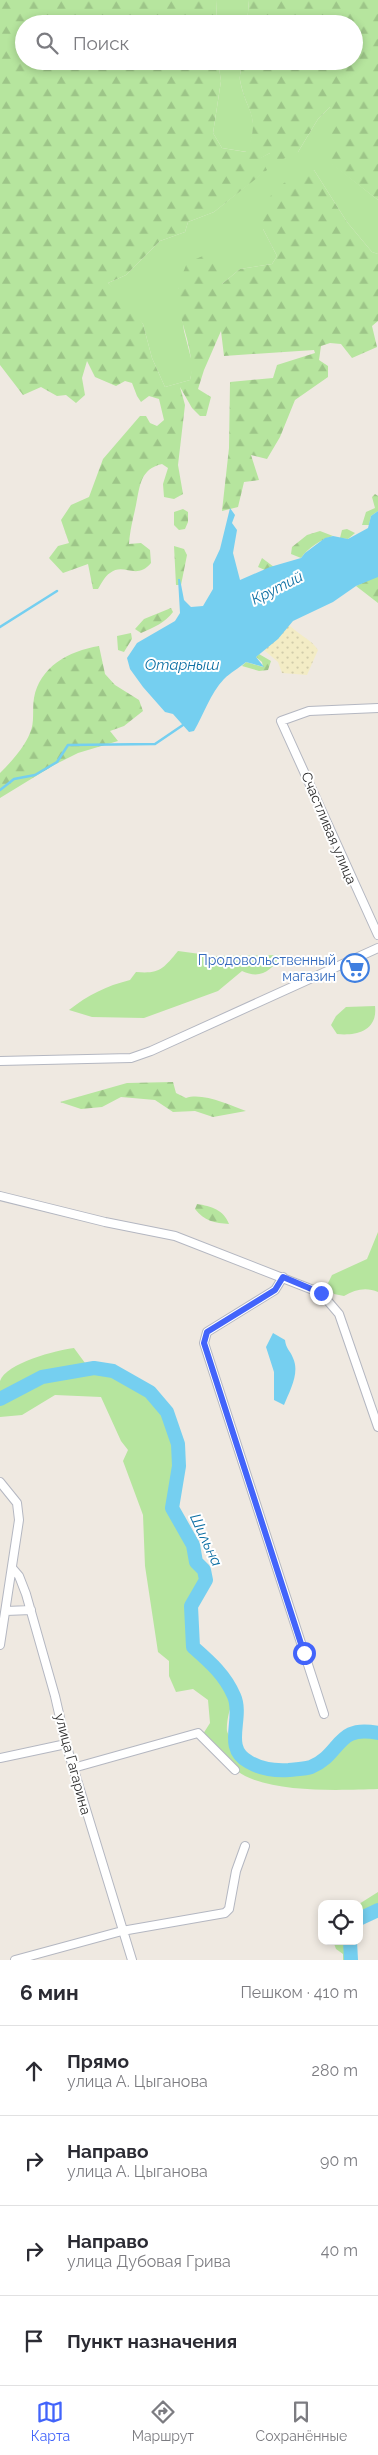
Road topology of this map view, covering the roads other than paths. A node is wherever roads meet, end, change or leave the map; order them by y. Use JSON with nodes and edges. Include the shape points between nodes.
{"nodes":[{"id":1,"x":378,"y":708,"type":"edge"},
{"id":2,"x":378,"y":936,"type":"edge"},
{"id":3,"x":378,"y":948,"type":"edge"},
{"id":4,"x":0,"y":1061,"type":"edge"},
{"id":5,"x":0,"y":1196,"type":"edge"},
{"id":6,"x":283,"y":1277,"type":"junction"},
{"id":7,"x":378,"y":1427,"type":"edge"},
{"id":8,"x":0,"y":1482,"type":"edge"},
{"id":9,"x":13,"y":1570,"type":"junction"},
{"id":10,"x":31,"y":1610,"type":"junction"},
{"id":11,"x":6,"y":1611,"type":"junction"},
{"id":12,"x":0,"y":1645,"type":"edge"},
{"id":13,"x":324,"y":1714,"type":"dead end"},
{"id":14,"x":66,"y":1744,"type":"junction"},
{"id":15,"x":0,"y":1758,"type":"edge"},
{"id":16,"x":73,"y":1768,"type":"junction"},
{"id":17,"x":235,"y":1770,"type":"dead end"},
{"id":18,"x":245,"y":1846,"type":"dead end"},
{"id":19,"x":122,"y":1931,"type":"junction"},
{"id":20,"x":14,"y":1960,"type":"edge"},
{"id":21,"x":132,"y":1960,"type":"edge"}],
"edges":[{"from":1,"to":2,"type":"street","name":"Счастливая улица","via":[[309,711],[281,720]]},
{"from":3,"to":4,"type":"street","via":[[131,1058]]},
{"from":5,"to":6,"type":"street","via":[[175,1236]]},
{"from":6,"to":7,"type":"street","via":[[321,1293],[339,1314]]},
{"from":6,"to":13,"type":"street","via":[[275,1290],[207,1332],[204,1343]]},
{"from":8,"to":9,"type":"street","via":[[19,1511]]},
{"from":9,"to":10,"type":"street","name":"улица Гагарина","via":[[22,1581]]},
{"from":9,"to":11,"type":"street"},
{"from":10,"to":11,"type":"street"},
{"from":10,"to":14,"type":"street","name":"улица Гагарина"},
{"from":11,"to":12,"type":"street"},
{"from":14,"to":15,"type":"street"},
{"from":14,"to":16,"type":"street","name":"улица Гагарина"},
{"from":16,"to":17,"type":"street","via":[[198,1733]]},
{"from":16,"to":19,"type":"street","name":"улица Гагарина"},
{"from":18,"to":19,"type":"street","via":[[225,1913]]},
{"from":19,"to":20,"type":"street"},
{"from":19,"to":21,"type":"street","name":"улица Гагарина"}]}
